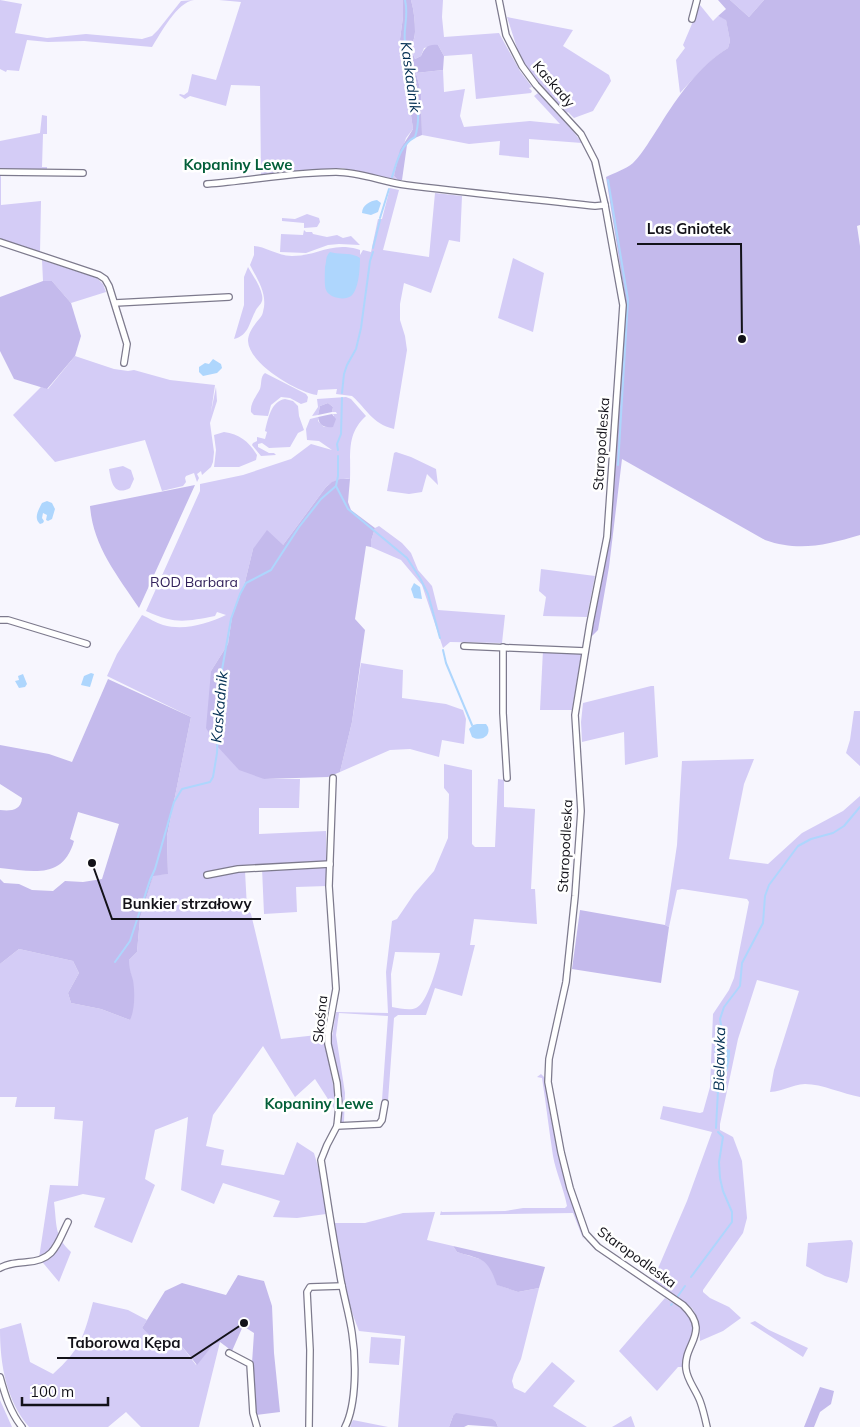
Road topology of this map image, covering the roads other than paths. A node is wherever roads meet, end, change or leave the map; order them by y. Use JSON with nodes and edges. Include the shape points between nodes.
{"nodes":[{"id":1,"x":500,"y":0,"type":"edge"},
{"id":2,"x":698,"y":0,"type":"edge"},
{"id":3,"x":692,"y":19,"type":"dead end"},
{"id":4,"x":0,"y":172,"type":"edge"},
{"id":5,"x":83,"y":173,"type":"dead end"},
{"id":6,"x":600,"y":180,"type":"joint"},
{"id":7,"x":207,"y":184,"type":"dead end"},
{"id":8,"x":605,"y":205,"type":"junction"},
{"id":9,"x":0,"y":242,"type":"edge"},
{"id":10,"x":229,"y":297,"type":"dead end"},
{"id":11,"x":115,"y":303,"type":"junction"},
{"id":12,"x":124,"y":363,"type":"dead end"},
{"id":13,"x":0,"y":620,"type":"edge"},
{"id":14,"x":87,"y":644,"type":"dead end"},
{"id":15,"x":464,"y":646,"type":"dead end"},
{"id":16,"x":503,"y":647,"type":"junction"},
{"id":17,"x":585,"y":650,"type":"junction"},
{"id":18,"x":333,"y":778,"type":"dead end"},
{"id":19,"x":507,"y":778,"type":"dead end"},
{"id":20,"x":330,"y":864,"type":"junction"},
{"id":21,"x":207,"y":874,"type":"dead end"},
{"id":22,"x":385,"y":1103,"type":"dead end"},
{"id":23,"x":337,"y":1126,"type":"junction"},
{"id":24,"x":68,"y":1222,"type":"dead end"},
{"id":25,"x":0,"y":1268,"type":"edge"},
{"id":26,"x":342,"y":1286,"type":"junction"},
{"id":27,"x":229,"y":1353,"type":"dead end"},
{"id":28,"x":0,"y":1377,"type":"edge"},
{"id":29,"x":22,"y":1427,"type":"edge"},
{"id":30,"x":257,"y":1427,"type":"edge"},
{"id":31,"x":309,"y":1427,"type":"edge"},
{"id":32,"x":345,"y":1427,"type":"edge"},
{"id":33,"x":707,"y":1427,"type":"edge"}],
"edges":[{"from":1,"to":6,"type":"street","name":"Kaskady","via":[[506,35],[515,54],[529,76],[582,134]]},
{"from":2,"to":3,"type":"street"},
{"from":4,"to":5,"type":"street"},
{"from":6,"to":8,"type":"street","name":"Staropodleska"},
{"from":7,"to":8,"type":"street","via":[[336,172],[400,184]]},
{"from":8,"to":17,"type":"street","name":"Staropodleska","via":[[623,305],[606,537]]},
{"from":9,"to":11,"type":"street","via":[[99,275],[105,279]]},
{"from":10,"to":11,"type":"street"},
{"from":11,"to":12,"type":"street","via":[[127,344]]},
{"from":13,"to":14,"type":"street"},
{"from":15,"to":16,"type":"street"},
{"from":16,"to":17,"type":"street"},
{"from":16,"to":19,"type":"street"},
{"from":17,"to":33,"type":"street","name":"Staropodleska","via":[[575,715],[581,811],[575,896],[566,982],[549,1059],[548,1082],[561,1152],[586,1234],[598,1247],[683,1305],[694,1318],[696,1336],[686,1368]]},
{"from":18,"to":20,"type":"street","name":"Skośna"},
{"from":20,"to":21,"type":"street"},
{"from":20,"to":23,"type":"street","name":"Skośna","via":[[336,988],[328,1044],[339,1106]]},
{"from":22,"to":23,"type":"street","via":[[379,1124]]},
{"from":23,"to":26,"type":"street","name":"Skośna","via":[[321,1160]]},
{"from":24,"to":25,"type":"street","via":[[50,1255]]},
{"from":26,"to":31,"type":"street","via":[[310,1287],[307,1292]]},
{"from":26,"to":32,"type":"street","name":"Skośna","via":[[352,1334],[354,1376],[353,1399]]},
{"from":27,"to":30,"type":"street","via":[[250,1364]]},
{"from":28,"to":29,"type":"street","via":[[7,1403]]}]}
